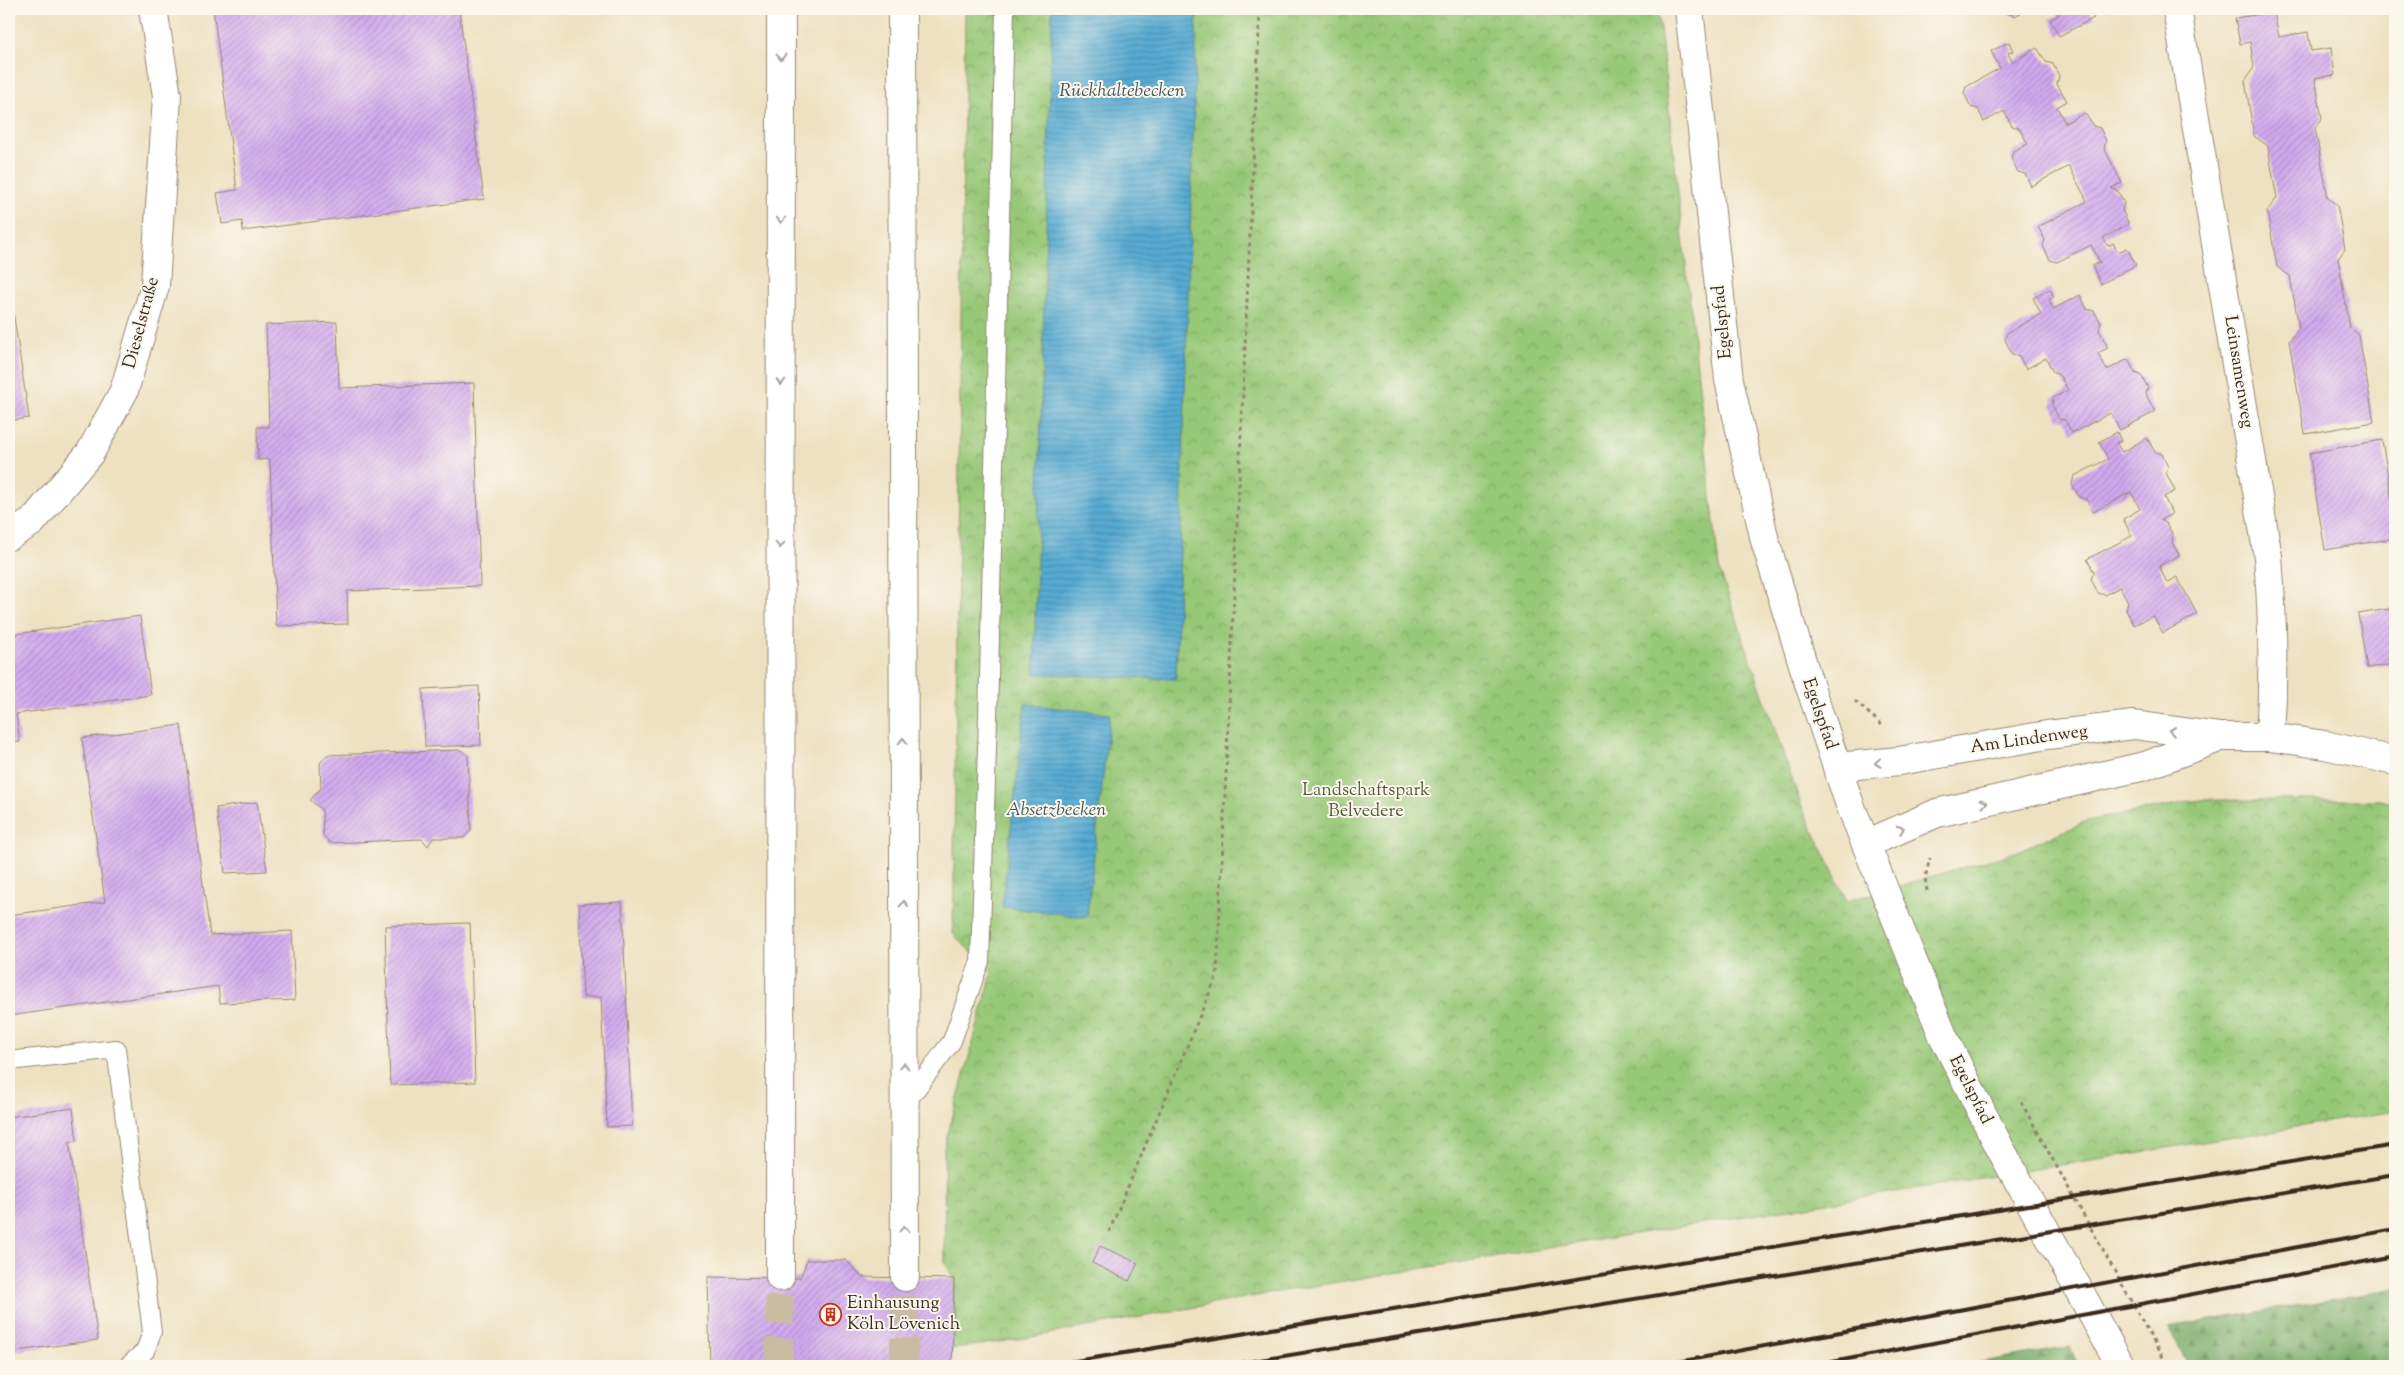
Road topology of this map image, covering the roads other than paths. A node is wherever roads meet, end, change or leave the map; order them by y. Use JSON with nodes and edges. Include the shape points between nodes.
{"nodes":[{"id":1,"x":153,"y":9,"type":"edge"},
{"id":2,"x":782,"y":9,"type":"edge"},
{"id":3,"x":902,"y":9,"type":"edge"},
{"id":4,"x":1005,"y":9,"type":"edge"},
{"id":5,"x":1689,"y":9,"type":"edge"},
{"id":6,"x":2177,"y":9,"type":"edge"},
{"id":7,"x":9,"y":536,"type":"edge"},
{"id":8,"x":2220,"y":737,"type":"junction"},
{"id":9,"x":2270,"y":737,"type":"junction"},
{"id":10,"x":2395,"y":761,"type":"edge"},
{"id":11,"x":1837,"y":767,"type":"junction"},
{"id":12,"x":1866,"y":844,"type":"junction"},
{"id":13,"x":9,"y":1062,"type":"edge"},
{"id":14,"x":904,"y":1105,"type":"junction"},
{"id":15,"x":780,"y":1277,"type":"tunnel mouth"},
{"id":16,"x":904,"y":1277,"type":"tunnel mouth"},
{"id":17,"x":128,"y":1366,"type":"edge"},
{"id":18,"x":2121,"y":1366,"type":"edge"}],
"edges":[{"from":1,"to":7,"type":"main road","name":"Dieselstraße","via":[[167,96],[155,286],[124,391],[90,453],[32,522]]},
{"from":2,"to":15,"type":"main road","one_way":true},
{"from":14,"to":3,"type":"main road","one_way":true},
{"from":4,"to":14,"type":"lane","via":[[980,961],[952,1041]]},
{"from":5,"to":11,"type":"main road","name":"Egelspfad","via":[[1729,380],[1765,541]]},
{"from":6,"to":9,"type":"main road","name":"Leinsamenweg","via":[[2268,557],[2273,616]]},
{"from":8,"to":9,"type":"main road","name":"Am Lindenweg"},
{"from":8,"to":11,"type":"main road","name":"Am Lindenweg","one_way":true,"via":[[2134,726],[2046,735]]},
{"from":12,"to":8,"type":"main road","name":"Am Lindenweg","one_way":true,"via":[[1937,813],[2145,766]]},
{"from":9,"to":10,"type":"main road","name":"Am Lindenweg","via":[[2325,744]]},
{"from":11,"to":12,"type":"main road","name":"Egelspfad"},
{"from":12,"to":18,"type":"main road","name":"Egelspfad","via":[[1943,1036],[2000,1148]]},
{"from":13,"to":17,"type":"lane","via":[[116,1049],[152,1332],[145,1351]]},
{"from":16,"to":14,"type":"main road","one_way":true}]}
